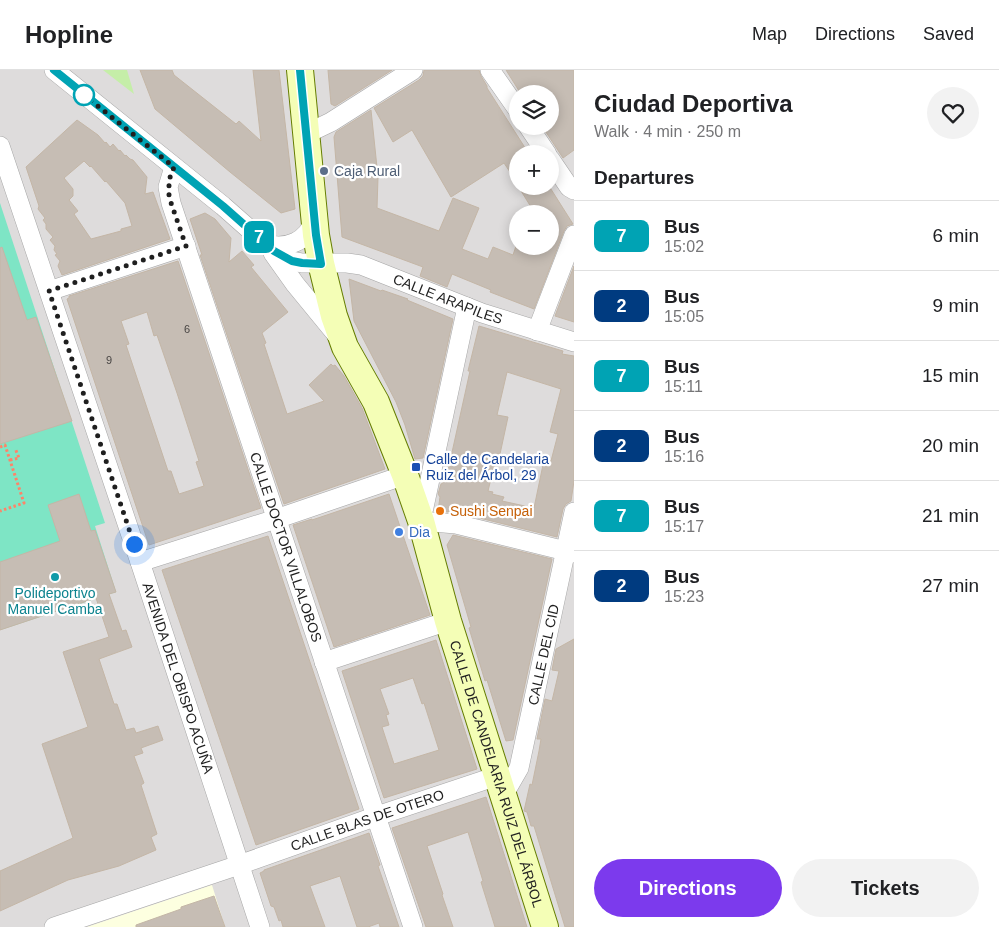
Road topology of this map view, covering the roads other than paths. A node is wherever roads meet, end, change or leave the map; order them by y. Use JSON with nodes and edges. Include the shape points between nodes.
{"nodes":[{"id":1,"x":54,"y":70,"type":"edge"},
{"id":2,"x":300,"y":70,"type":"edge"},
{"id":3,"x":413,"y":70,"type":"edge"},
{"id":4,"x":490,"y":70,"type":"edge"},
{"id":5,"x":509,"y":97,"type":"edge"},
{"id":6,"x":306,"y":134,"type":"junction"},
{"id":7,"x":0,"y":146,"type":"edge"},
{"id":8,"x":174,"y":167,"type":"junction"},
{"id":9,"x":559,"y":170,"type":"edge"},
{"id":10,"x":572,"y":186,"type":"edge"},
{"id":11,"x":314,"y":221,"type":"junction"},
{"id":12,"x":574,"y":235,"type":"edge"},
{"id":13,"x":266,"y":244,"type":"junction"},
{"id":14,"x":186,"y":246,"type":"junction"},
{"id":15,"x":321,"y":264,"type":"junction"},
{"id":16,"x":49,"y":291,"type":"junction"},
{"id":17,"x":467,"y":307,"type":"junction"},
{"id":18,"x":537,"y":331,"type":"junction"},
{"id":19,"x":574,"y":342,"type":"edge"},
{"id":20,"x":345,"y":347,"type":"junction"},
{"id":21,"x":405,"y":475,"type":"junction"},
{"id":22,"x":574,"y":512,"type":"edge"},
{"id":23,"x":276,"y":519,"type":"junction"},
{"id":24,"x":421,"y":521,"type":"junction"},
{"id":25,"x":570,"y":552,"type":"edge"},
{"id":26,"x":140,"y":562,"type":"junction"},
{"id":27,"x":448,"y":621,"type":"junction"},
{"id":28,"x":324,"y":662,"type":"junction"},
{"id":29,"x":500,"y":785,"type":"junction"},
{"id":30,"x":377,"y":816,"type":"junction"},
{"id":31,"x":239,"y":865,"type":"junction"},
{"id":32,"x":54,"y":927,"type":"edge"},
{"id":33,"x":260,"y":927,"type":"edge"},
{"id":34,"x":413,"y":927,"type":"edge"},
{"id":35,"x":545,"y":927,"type":"edge"}],
"edges":[{"from":1,"to":8,"type":"street"},
{"from":2,"to":6,"type":"street","name":"CALLE DE CANDELARIA RUIZ DEL ÁRBOL"},
{"from":3,"to":6,"type":"street","via":[[331,122]]},
{"from":4,"to":5,"type":"street"},
{"from":6,"to":11,"type":"street","name":"CALLE DE CANDELARIA RUIZ DEL ÁRBOL"},
{"from":7,"to":16,"type":"street","name":"AVENIDA DEL OBISPO ACUÑA"},
{"from":8,"to":13,"type":"street"},
{"from":8,"to":14,"type":"street","name":"CALLE DOCTOR VILLALOBOS","via":[[169,180],[169,197]]},
{"from":9,"to":10,"type":"street"},
{"from":11,"to":13,"type":"street","via":[[308,233],[296,243]]},
{"from":11,"to":15,"type":"street","name":"CALLE DE CANDELARIA RUIZ DEL ÁRBOL"},
{"from":12,"to":18,"type":"street"},
{"from":13,"to":15,"type":"street","name":"CALLE ARAPILES","via":[[292,261]]},
{"from":13,"to":20,"type":"street"},
{"from":14,"to":16,"type":"street"},
{"from":14,"to":23,"type":"street","name":"CALLE DOCTOR VILLALOBOS"},
{"from":15,"to":17,"type":"street","name":"CALLE ARAPILES","via":[[361,265]]},
{"from":15,"to":20,"type":"street","name":"CALLE DE CANDELARIA RUIZ DEL ÁRBOL"},
{"from":16,"to":26,"type":"street","name":"AVENIDA DEL OBISPO ACUÑA"},
{"from":17,"to":18,"type":"street","name":"CALLE ARAPILES"},
{"from":17,"to":24,"type":"street"},
{"from":18,"to":19,"type":"street","name":"CALLE ARAPILES"},
{"from":20,"to":21,"type":"street","name":"CALLE DE CANDELARIA RUIZ DEL ÁRBOL","via":[[376,402]]},
{"from":21,"to":23,"type":"street"},
{"from":21,"to":24,"type":"street","name":"CALLE DE CANDELARIA RUIZ DEL ÁRBOL"},
{"from":22,"to":25,"type":"street","name":"CALLE DEL CID"},
{"from":23,"to":26,"type":"street"},
{"from":23,"to":28,"type":"street","name":"CALLE DOCTOR VILLALOBOS"},
{"from":24,"to":25,"type":"street","via":[[456,524]]},
{"from":24,"to":27,"type":"street","name":"CALLE DE CANDELARIA RUIZ DEL ÁRBOL"},
{"from":25,"to":29,"type":"street","name":"CALLE DEL CID","via":[[519,768]]},
{"from":26,"to":31,"type":"street","name":"AVENIDA DEL OBISPO ACUÑA"},
{"from":27,"to":28,"type":"street"},
{"from":27,"to":29,"type":"street","name":"CALLE DE CANDELARIA RUIZ DEL ÁRBOL"},
{"from":28,"to":30,"type":"street","name":"CALLE DOCTOR VILLALOBOS"},
{"from":29,"to":30,"type":"street","name":"CALLE BLAS DE OTERO"},
{"from":29,"to":35,"type":"street","name":"CALLE DE CANDELARIA RUIZ DEL ÁRBOL"},
{"from":30,"to":31,"type":"street","name":"CALLE BLAS DE OTERO"},
{"from":30,"to":34,"type":"street","name":"CALLE DOCTOR VILLALOBOS"},
{"from":31,"to":32,"type":"street","name":"CALLE BLAS DE OTERO"},
{"from":31,"to":33,"type":"street","name":"AVENIDA DEL OBISPO ACUÑA"}]}
